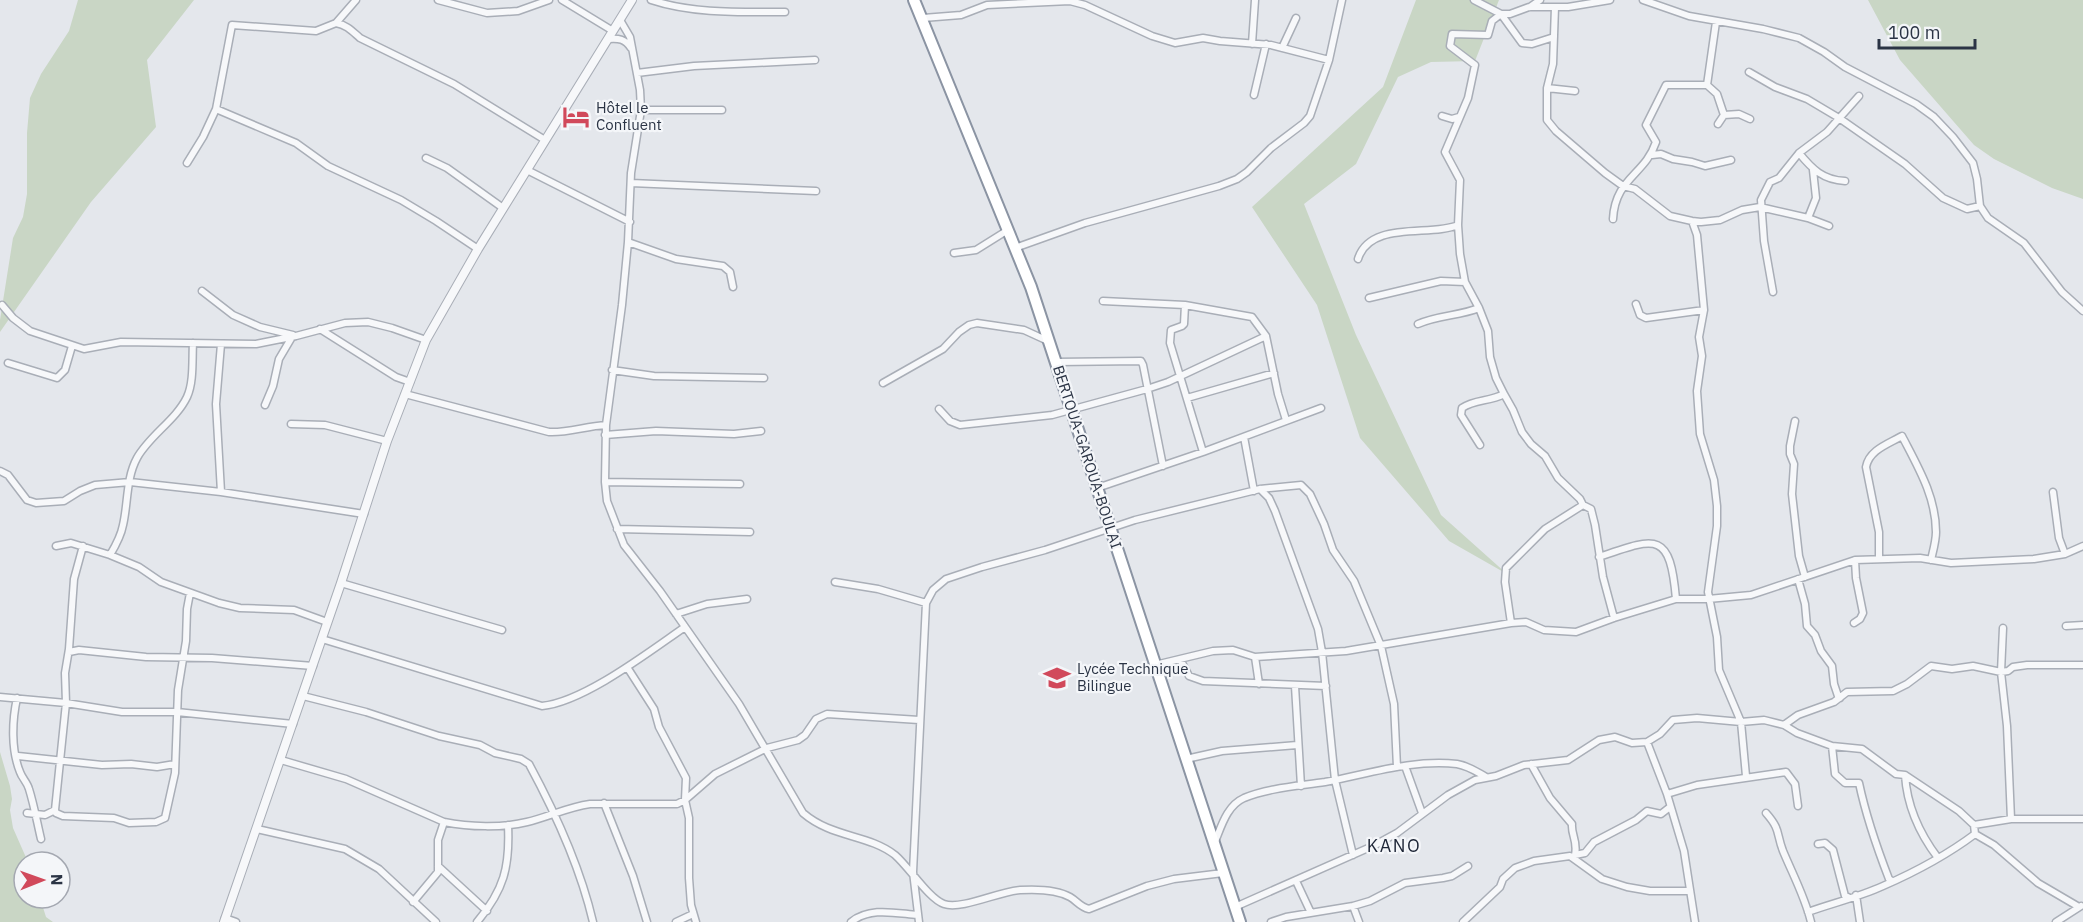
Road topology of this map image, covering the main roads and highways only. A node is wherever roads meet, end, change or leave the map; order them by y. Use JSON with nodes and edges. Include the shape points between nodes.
{"nodes":[{"id":1,"x":914,"y":0,"type":"edge"},
{"id":2,"x":1240,"y":922,"type":"edge"}],
"edges":[{"from":1,"to":2,"type":"highway","name":"BERTOUA-GAROUA-BOULAI","via":[[1031,287]]}]}
